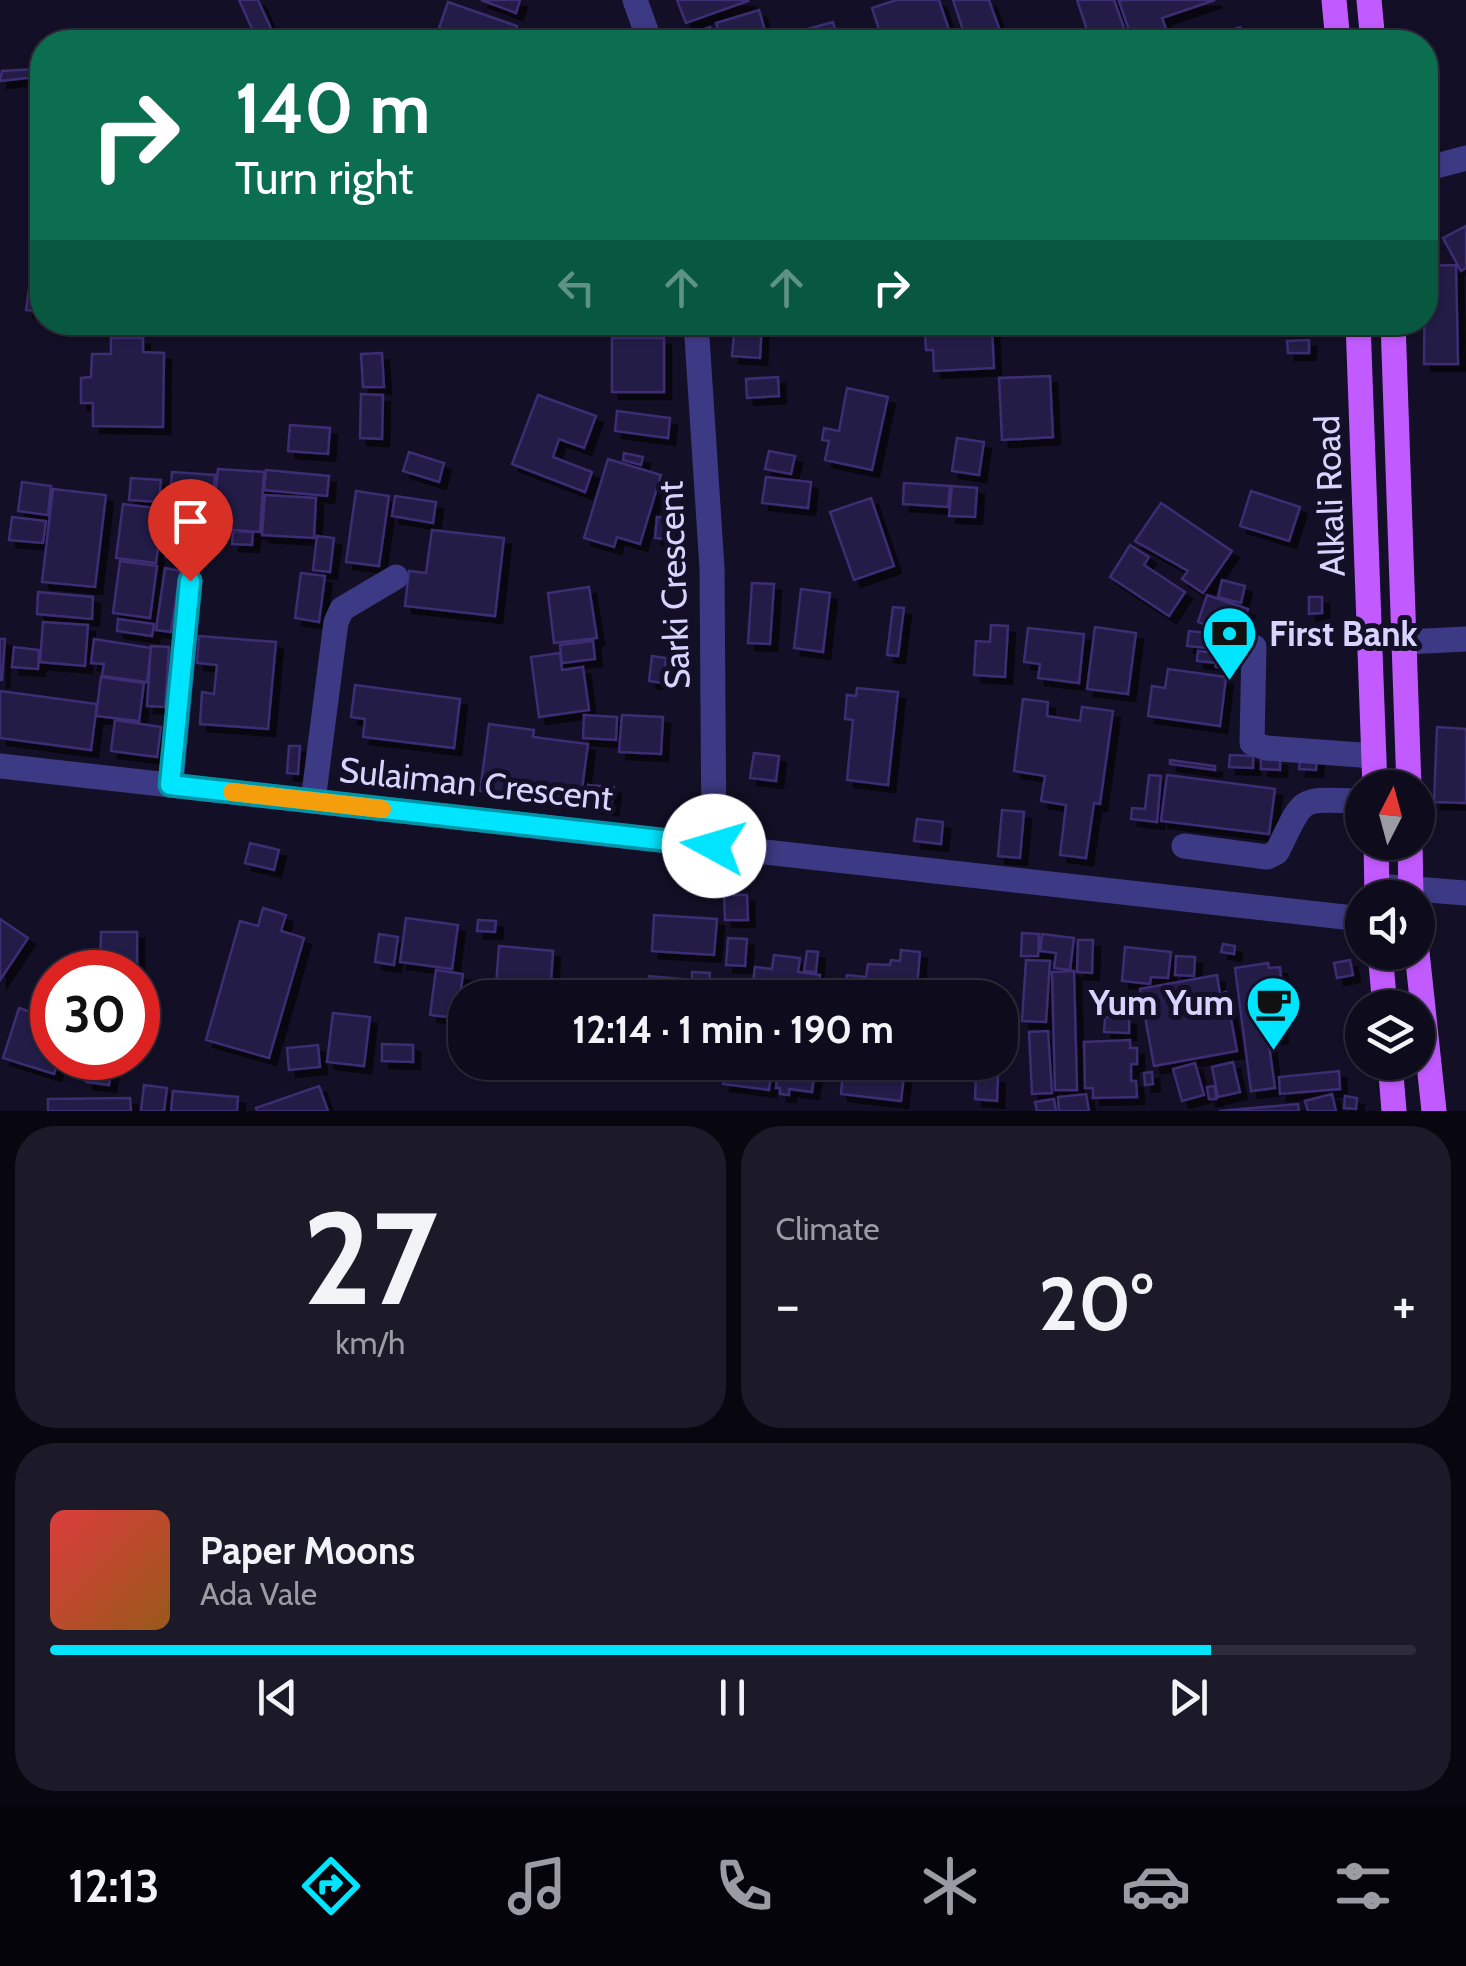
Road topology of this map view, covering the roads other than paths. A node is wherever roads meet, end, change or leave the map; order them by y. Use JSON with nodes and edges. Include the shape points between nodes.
{"nodes":[{"id":1,"x":635,"y":0,"type":"edge"},
{"id":2,"x":1334,"y":0,"type":"edge"},
{"id":3,"x":1369,"y":0,"type":"edge"},
{"id":4,"x":646,"y":30,"type":"edge"},
{"id":5,"x":1337,"y":30,"type":"edge"},
{"id":6,"x":1372,"y":30,"type":"edge"},
{"id":7,"x":1466,"y":158,"type":"edge"},
{"id":8,"x":1438,"y":166,"type":"edge"},
{"id":9,"x":697,"y":335,"type":"edge"},
{"id":10,"x":1358,"y":335,"type":"edge"},
{"id":11,"x":1394,"y":335,"type":"edge"},
{"id":12,"x":396,"y":578,"type":"dead end"},
{"id":13,"x":190,"y":581,"type":"dead end"},
{"id":14,"x":1466,"y":639,"type":"edge"},
{"id":15,"x":1406,"y":642,"type":"junction"},
{"id":16,"x":1254,"y":647,"type":"dead end"},
{"id":17,"x":1374,"y":756,"type":"junction"},
{"id":18,"x":0,"y":766,"type":"edge"},
{"id":19,"x":1374,"y":770,"type":"edge"},
{"id":20,"x":1408,"y":770,"type":"edge"},
{"id":21,"x":170,"y":785,"type":"junction"},
{"id":22,"x":313,"y":801,"type":"junction"},
{"id":23,"x":1345,"y":801,"type":"edge"},
{"id":24,"x":714,"y":846,"type":"junction"},
{"id":25,"x":1184,"y":846,"type":"dead end"},
{"id":26,"x":1435,"y":893,"type":"edge"},
{"id":27,"x":1466,"y":894,"type":"edge"},
{"id":28,"x":1345,"y":917,"type":"edge"},
{"id":29,"x":1420,"y":970,"type":"edge"},
{"id":30,"x":1391,"y":1080,"type":"edge"},
{"id":31,"x":1394,"y":1111,"type":"edge"},
{"id":32,"x":1434,"y":1111,"type":"edge"}],
"edges":[{"from":1,"to":4,"type":"street"},
{"from":2,"to":5,"type":"main road"},
{"from":3,"to":6,"type":"main road"},
{"from":7,"to":8,"type":"street"},
{"from":9,"to":24,"type":"street","name":"Sarki Crescent","via":[[712,568]]},
{"from":10,"to":17,"type":"main road","name":"Alkali Road"},
{"from":11,"to":15,"type":"main road","name":"Alkali Road"},
{"from":12,"to":22,"type":"street","via":[[342,609],[336,622]]},
{"from":13,"to":21,"type":"street"},
{"from":14,"to":15,"type":"street"},
{"from":15,"to":20,"type":"main road","name":"Alkali Road"},
{"from":16,"to":17,"type":"street","via":[[1252,743]]},
{"from":17,"to":19,"type":"main road","name":"Alkali Road"},
{"from":18,"to":21,"type":"street","name":"Sulaiman Crescent"},
{"from":21,"to":22,"type":"street","name":"Sulaiman Crescent"},
{"from":22,"to":24,"type":"street","name":"Sulaiman Crescent"},
{"from":23,"to":25,"type":"street","via":[[1300,806],[1277,852],[1267,857]]},
{"from":24,"to":28,"type":"street","name":"Sulaiman Crescent"},
{"from":26,"to":27,"type":"street"},
{"from":29,"to":32,"type":"main road"},
{"from":30,"to":31,"type":"main road"}]}
